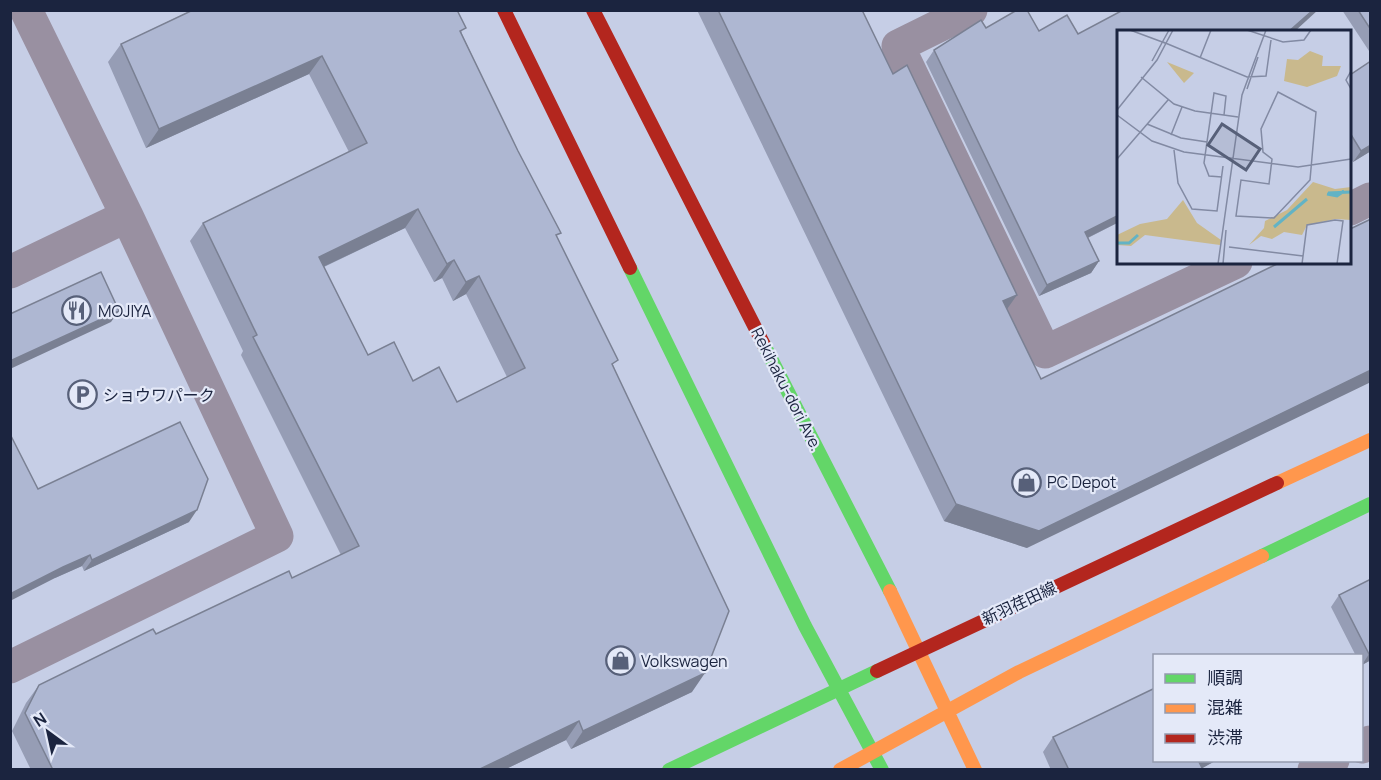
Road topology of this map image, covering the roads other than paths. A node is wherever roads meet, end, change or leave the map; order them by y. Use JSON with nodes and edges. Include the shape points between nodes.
{"nodes":[{"id":1,"x":26,"y":10,"type":"edge"},
{"id":2,"x":504,"y":10,"type":"edge"},
{"id":3,"x":593,"y":10,"type":"edge"},
{"id":4,"x":971,"y":10,"type":"edge"},
{"id":5,"x":1371,"y":199,"type":"edge"},
{"id":6,"x":1351,"y":209,"type":"edge"},
{"id":7,"x":127,"y":216,"type":"junction"},
{"id":8,"x":1232,"y":264,"type":"edge"},
{"id":9,"x":10,"y":272,"type":"edge"},
{"id":10,"x":1371,"y":440,"type":"edge"},
{"id":11,"x":1371,"y":504,"type":"edge"},
{"id":12,"x":918,"y":651,"type":"junction"},
{"id":13,"x":10,"y":667,"type":"edge"},
{"id":14,"x":838,"y":689,"type":"junction"},
{"id":15,"x":947,"y":711,"type":"junction"},
{"id":16,"x":873,"y":752,"type":"junction"},
{"id":17,"x":1329,"y":762,"type":"edge"},
{"id":18,"x":669,"y":770,"type":"edge"},
{"id":19,"x":840,"y":770,"type":"edge"},
{"id":20,"x":882,"y":770,"type":"edge"},
{"id":21,"x":975,"y":770,"type":"edge"},
{"id":22,"x":1314,"y":770,"type":"edge"}],
"edges":[{"from":1,"to":7,"type":"street"},
{"from":2,"to":14,"type":"street"},
{"from":3,"to":12,"type":"street","name":"Rekihaku-dori Ave."},
{"from":4,"to":8,"type":"street","via":[[898,46],[1046,352]]},
{"from":5,"to":6,"type":"street"},
{"from":7,"to":9,"type":"street"},
{"from":7,"to":13,"type":"street","via":[[277,536]]},
{"from":10,"to":12,"type":"street","name":"新羽荏田線"},
{"from":11,"to":15,"type":"street","via":[[1019,672]]},
{"from":12,"to":14,"type":"street","name":"新羽荏田線"},
{"from":12,"to":15,"type":"street","name":"Rekihaku-dori Ave."},
{"from":14,"to":16,"type":"street"},
{"from":14,"to":18,"type":"street","name":"新羽荏田線"},
{"from":15,"to":16,"type":"street"},
{"from":15,"to":21,"type":"street","name":"Rekihaku-dori Ave."},
{"from":16,"to":19,"type":"street"},
{"from":16,"to":20,"type":"street"},
{"from":17,"to":22,"type":"street"}]}
